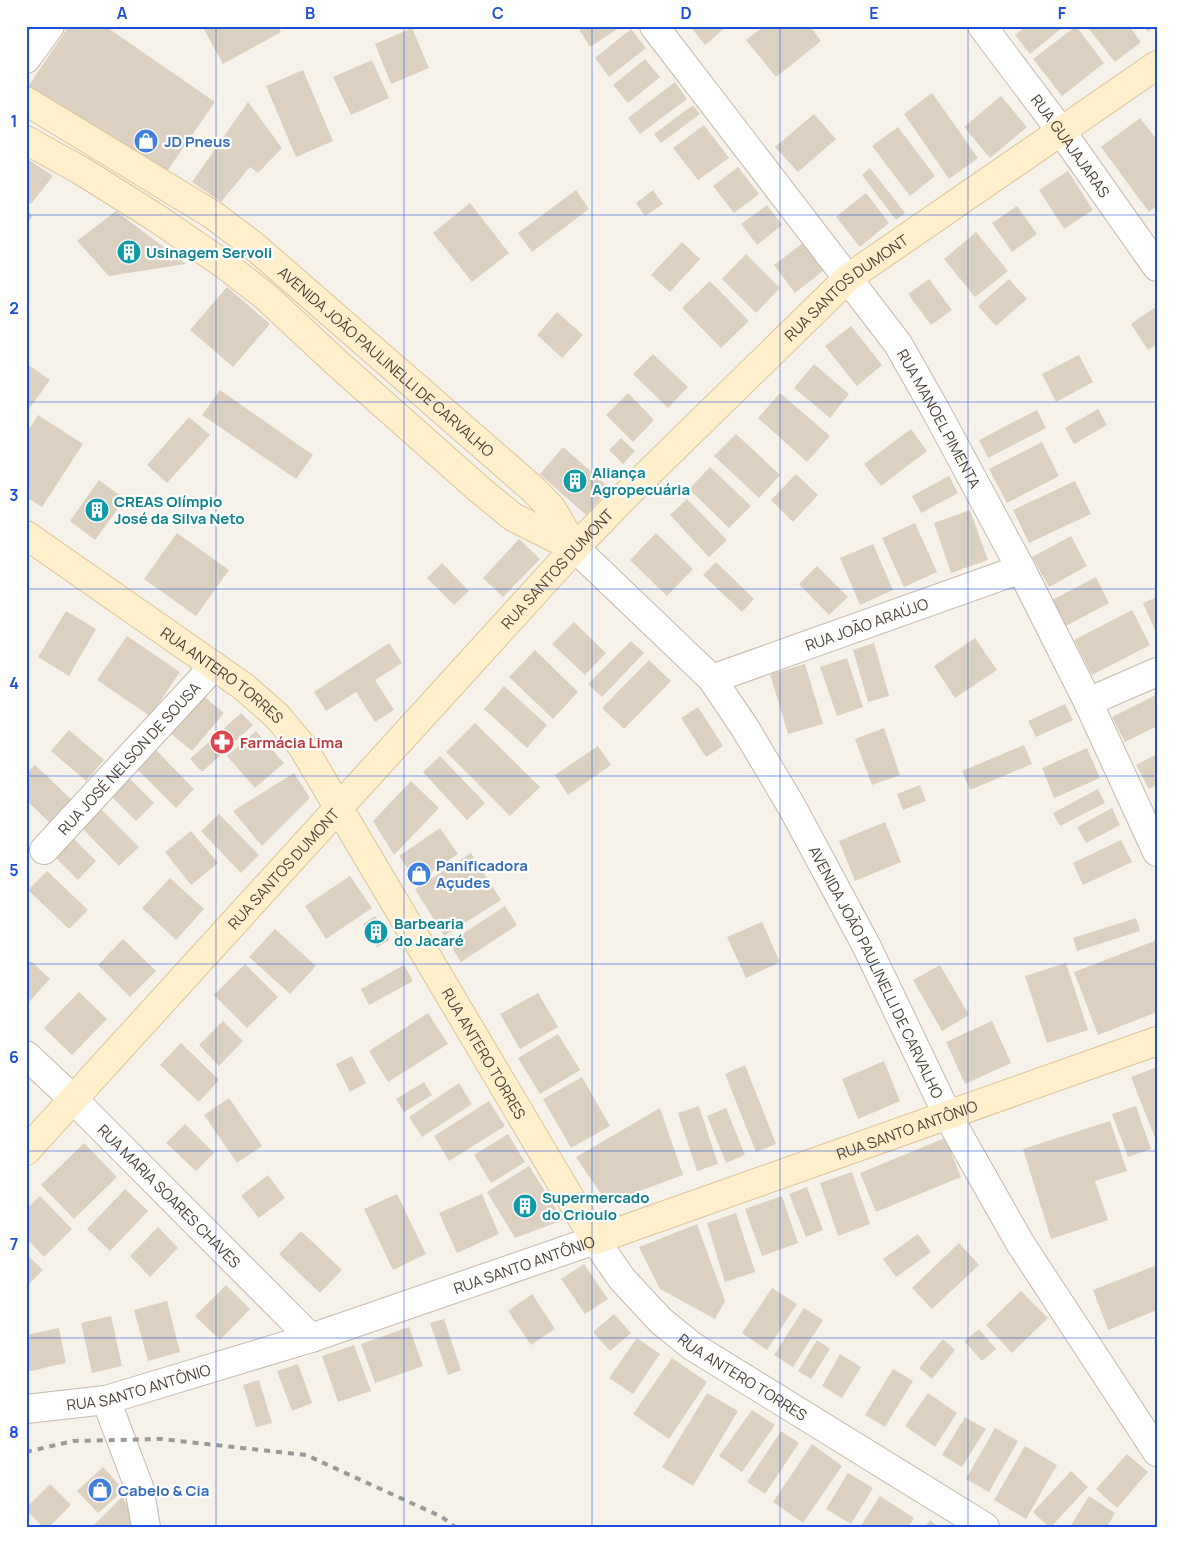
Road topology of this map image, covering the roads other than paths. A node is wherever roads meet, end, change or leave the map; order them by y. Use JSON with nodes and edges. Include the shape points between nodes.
{"nodes":[{"id":1,"x":50,"y":26,"type":"edge"},
{"id":2,"x":654,"y":26,"type":"edge"},
{"id":3,"x":982,"y":26,"type":"edge"},
{"id":4,"x":26,"y":59,"type":"edge"},
{"id":5,"x":1157,"y":65,"type":"edge"},
{"id":6,"x":26,"y":101,"type":"edge"},
{"id":7,"x":1061,"y":131,"type":"junction"},
{"id":8,"x":26,"y":140,"type":"edge"},
{"id":9,"x":172,"y":190,"type":"junction"},
{"id":10,"x":155,"y":217,"type":"junction"},
{"id":11,"x":1157,"y":267,"type":"edge"},
{"id":12,"x":848,"y":278,"type":"junction"},
{"id":13,"x":26,"y":536,"type":"edge"},
{"id":14,"x":576,"y":547,"type":"junction"},
{"id":15,"x":1021,"y":569,"type":"junction"},
{"id":16,"x":214,"y":666,"type":"junction"},
{"id":17,"x":1157,"y":672,"type":"edge"},
{"id":18,"x":712,"y":679,"type":"junction"},
{"id":19,"x":1088,"y":702,"type":"junction"},
{"id":20,"x":339,"y":809,"type":"junction"},
{"id":21,"x":44,"y":850,"type":"dead end"},
{"id":22,"x":1157,"y":852,"type":"edge"},
{"id":23,"x":1157,"y":1042,"type":"edge"},
{"id":24,"x":26,"y":1055,"type":"edge"},
{"id":25,"x":74,"y":1100,"type":"junction"},
{"id":26,"x":948,"y":1116,"type":"junction"},
{"id":27,"x":26,"y":1151,"type":"edge"},
{"id":28,"x":595,"y":1240,"type":"junction"},
{"id":29,"x":311,"y":1338,"type":"junction"},
{"id":30,"x":106,"y":1400,"type":"junction"},
{"id":31,"x":26,"y":1409,"type":"edge"},
{"id":32,"x":1157,"y":1452,"type":"edge"},
{"id":33,"x":146,"y":1527,"type":"edge"},
{"id":34,"x":985,"y":1527,"type":"edge"}],
"edges":[{"from":1,"to":4,"type":"street"},
{"from":2,"to":12,"type":"street","name":"RUA MANOEL PIMENTA"},
{"from":3,"to":7,"type":"street","name":"RUA GUAJAJARAS"},
{"from":5,"to":7,"type":"street","name":"RUA SANTOS DUMONT"},
{"from":6,"to":9,"type":"street","name":"AVENIDA JOÃO PAULINELLI DE CARVALHO"},
{"from":7,"to":11,"type":"street","name":"RUA GUAJAJARAS"},
{"from":7,"to":12,"type":"street","name":"RUA SANTOS DUMONT"},
{"from":8,"to":10,"type":"street","name":"AVENIDA JOÃO PAULINELLI DE CARVALHO"},
{"from":9,"to":10,"type":"street"},
{"from":9,"to":14,"type":"street","name":"AVENIDA JOÃO PAULINELLI DE CARVALHO","via":[[254,246],[516,473],[552,509]]},
{"from":10,"to":14,"type":"street","name":"AVENIDA JOÃO PAULINELLI DE CARVALHO","via":[[218,259],[265,296],[513,517]]},
{"from":12,"to":14,"type":"street","name":"RUA SANTOS DUMONT"},
{"from":12,"to":15,"type":"street","name":"RUA MANOEL PIMENTA","via":[[898,344]]},
{"from":13,"to":16,"type":"street","name":"RUA ANTERO TORRES"},
{"from":14,"to":18,"type":"street","name":"AVENIDA JOÃO PAULINELLI DE CARVALHO"},
{"from":14,"to":20,"type":"street","name":"RUA SANTOS DUMONT"},
{"from":15,"to":18,"type":"street","name":"RUA JOÃO ARAÚJO"},
{"from":15,"to":19,"type":"street","name":"RUA MANOEL PIMENTA"},
{"from":16,"to":20,"type":"street","name":"RUA ANTERO TORRES","via":[[244,686],[277,716],[302,746]]},
{"from":16,"to":21,"type":"street","name":"RUA JOSÉ NELSON DE SOUSA"},
{"from":17,"to":19,"type":"street"},
{"from":18,"to":26,"type":"street","name":"AVENIDA JOÃO PAULINELLI DE CARVALHO","via":[[792,807],[866,945]]},
{"from":19,"to":22,"type":"street","name":"RUA MANOEL PIMENTA"},
{"from":20,"to":25,"type":"street","name":"RUA SANTOS DUMONT"},
{"from":20,"to":28,"type":"street","name":"RUA ANTERO TORRES"},
{"from":23,"to":26,"type":"street","name":"RUA SANTO ANTÔNIO"},
{"from":24,"to":25,"type":"street","name":"RUA MARIA SOARES CHAVES"},
{"from":25,"to":27,"type":"street","name":"RUA SANTOS DUMONT"},
{"from":25,"to":29,"type":"street","name":"RUA MARIA SOARES CHAVES"},
{"from":26,"to":28,"type":"street","name":"RUA SANTO ANTÔNIO"},
{"from":26,"to":32,"type":"street","name":"AVENIDA JOÃO PAULINELLI DE CARVALHO","via":[[1020,1243]]},
{"from":28,"to":29,"type":"street","name":"RUA SANTO ANTÔNIO"},
{"from":28,"to":34,"type":"street","name":"RUA ANTERO TORRES","via":[[622,1279],[661,1321],[692,1346]]},
{"from":29,"to":30,"type":"street","name":"RUA SANTO ANTÔNIO"},
{"from":30,"to":31,"type":"street","name":"RUA SANTO ANTÔNIO"},
{"from":30,"to":33,"type":"street","via":[[139,1487]]}]}
